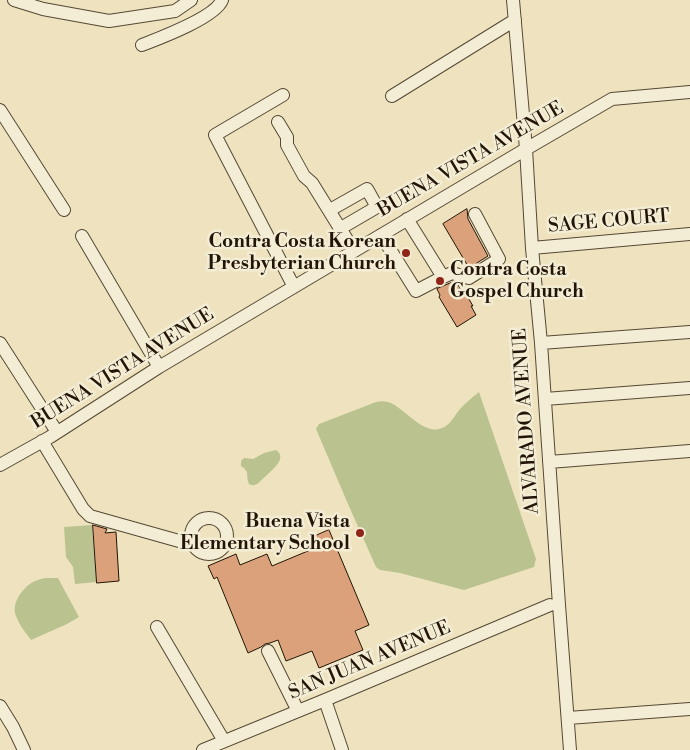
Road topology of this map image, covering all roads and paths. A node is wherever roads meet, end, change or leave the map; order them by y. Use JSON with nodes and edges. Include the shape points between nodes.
{"nodes":[{"id":1,"x":14,"y":0,"type":"edge"},
{"id":2,"x":190,"y":0,"type":"edge"},
{"id":3,"x":222,"y":0,"type":"edge"},
{"id":4,"x":513,"y":0,"type":"edge"},
{"id":5,"x":514,"y":20,"type":"junction"},
{"id":6,"x":142,"y":45,"type":"dead end"},
{"id":7,"x":690,"y":92,"type":"edge"},
{"id":8,"x":283,"y":95,"type":"dead end"},
{"id":9,"x":392,"y":96,"type":"dead end"},
{"id":10,"x":0,"y":110,"type":"edge"},
{"id":11,"x":278,"y":122,"type":"dead end"},
{"id":12,"x":526,"y":149,"type":"junction"},
{"id":13,"x":64,"y":210,"type":"dead end"},
{"id":14,"x":330,"y":210,"type":"junction"},
{"id":15,"x":474,"y":214,"type":"dead end"},
{"id":16,"x":407,"y":219,"type":"junction"},
{"id":17,"x":341,"y":228,"type":"junction"},
{"id":18,"x":690,"y":234,"type":"edge"},
{"id":19,"x":381,"y":235,"type":"junction"},
{"id":20,"x":82,"y":236,"type":"dead end"},
{"id":21,"x":532,"y":248,"type":"junction"},
{"id":22,"x":354,"y":250,"type":"junction"},
{"id":23,"x":443,"y":277,"type":"junction"},
{"id":24,"x":294,"y":287,"type":"junction"},
{"id":25,"x":690,"y":332,"type":"edge"},
{"id":26,"x":0,"y":343,"type":"edge"},
{"id":27,"x":541,"y":343,"type":"junction"},
{"id":28,"x":159,"y":367,"type":"junction"},
{"id":29,"x":690,"y":388,"type":"edge"},
{"id":30,"x":545,"y":399,"type":"junction"},
{"id":31,"x":57,"y":432,"type":"junction"},
{"id":32,"x":42,"y":442,"type":"junction"},
{"id":33,"x":690,"y":451,"type":"edge"},
{"id":34,"x":549,"y":462,"type":"junction"},
{"id":35,"x":0,"y":465,"type":"edge"},
{"id":36,"x":191,"y":539,"type":"dead end"},
{"id":37,"x":550,"y":605,"type":"dead end"},
{"id":38,"x":157,"y":627,"type":"dead end"},
{"id":39,"x":268,"y":651,"type":"dead end"},
{"id":40,"x":325,"y":700,"type":"junction"},
{"id":41,"x":0,"y":706,"type":"edge"},
{"id":42,"x":690,"y":709,"type":"edge"},
{"id":43,"x":298,"y":711,"type":"junction"},
{"id":44,"x":568,"y":718,"type":"junction"},
{"id":45,"x":224,"y":741,"type":"junction"},
{"id":46,"x":24,"y":750,"type":"edge"},
{"id":47,"x":203,"y":750,"type":"edge"},
{"id":48,"x":342,"y":750,"type":"edge"},
{"id":49,"x":570,"y":750,"type":"edge"}],
"edges":[{"from":1,"to":2,"type":"street","via":[[109,22],[175,11]]},
{"from":3,"to":6,"type":"street","via":[[208,14]]},
{"from":4,"to":5,"type":"street","name":"ALVARADO AVENUE"},
{"from":5,"to":9,"type":"street"},
{"from":5,"to":12,"type":"street","name":"ALVARADO AVENUE"},
{"from":7,"to":12,"type":"street","name":"BUENA VISTA AVENUE","via":[[612,99]]},
{"from":8,"to":24,"type":"street","via":[[215,135]]},
{"from":10,"to":13,"type":"street"},
{"from":11,"to":14,"type":"street","via":[[304,176],[312,182]]},
{"from":12,"to":16,"type":"street","name":"BUENA VISTA AVENUE"},
{"from":12,"to":21,"type":"street","name":"ALVARADO AVENUE"},
{"from":14,"to":17,"type":"street"},
{"from":14,"to":17,"type":"street","via":[[366,189],[377,207]]},
{"from":15,"to":23,"type":"street","via":[[499,259],[469,278],[452,273]]},
{"from":16,"to":19,"type":"street","name":"BUENA VISTA AVENUE"},
{"from":16,"to":23,"type":"street"},
{"from":17,"to":22,"type":"street"},
{"from":18,"to":21,"type":"street","name":"SAGE COURT"},
{"from":19,"to":22,"type":"street","name":"BUENA VISTA AVENUE"},
{"from":19,"to":23,"type":"street","via":[[416,291]]},
{"from":20,"to":28,"type":"street"},
{"from":21,"to":27,"type":"street","name":"ALVARADO AVENUE"},
{"from":22,"to":24,"type":"street","name":"BUENA VISTA AVENUE"},
{"from":24,"to":28,"type":"street","name":"BUENA VISTA AVENUE"},
{"from":25,"to":27,"type":"street"},
{"from":26,"to":31,"type":"street"},
{"from":27,"to":30,"type":"street","name":"ALVARADO AVENUE"},
{"from":28,"to":31,"type":"street","name":"BUENA VISTA AVENUE"},
{"from":29,"to":30,"type":"street"},
{"from":30,"to":34,"type":"street","name":"ALVARADO AVENUE"},
{"from":31,"to":32,"type":"street","name":"BUENA VISTA AVENUE"},
{"from":32,"to":35,"type":"street","name":"BUENA VISTA AVENUE"},
{"from":32,"to":36,"type":"street","via":[[90,516],[180,541]]},
{"from":33,"to":34,"type":"street"},
{"from":34,"to":44,"type":"street","name":"ALVARADO AVENUE"},
{"from":37,"to":40,"type":"street","name":"SAN JUAN AVENUE"},
{"from":38,"to":45,"type":"street"},
{"from":39,"to":43,"type":"street"},
{"from":40,"to":43,"type":"street","name":"SAN JUAN AVENUE"},
{"from":40,"to":48,"type":"street"},
{"from":41,"to":46,"type":"street"},
{"from":42,"to":44,"type":"street"},
{"from":43,"to":45,"type":"street","name":"SAN JUAN AVENUE"},
{"from":44,"to":49,"type":"street","name":"ALVARADO AVENUE"},
{"from":45,"to":47,"type":"street","name":"SAN JUAN AVENUE"}]}
